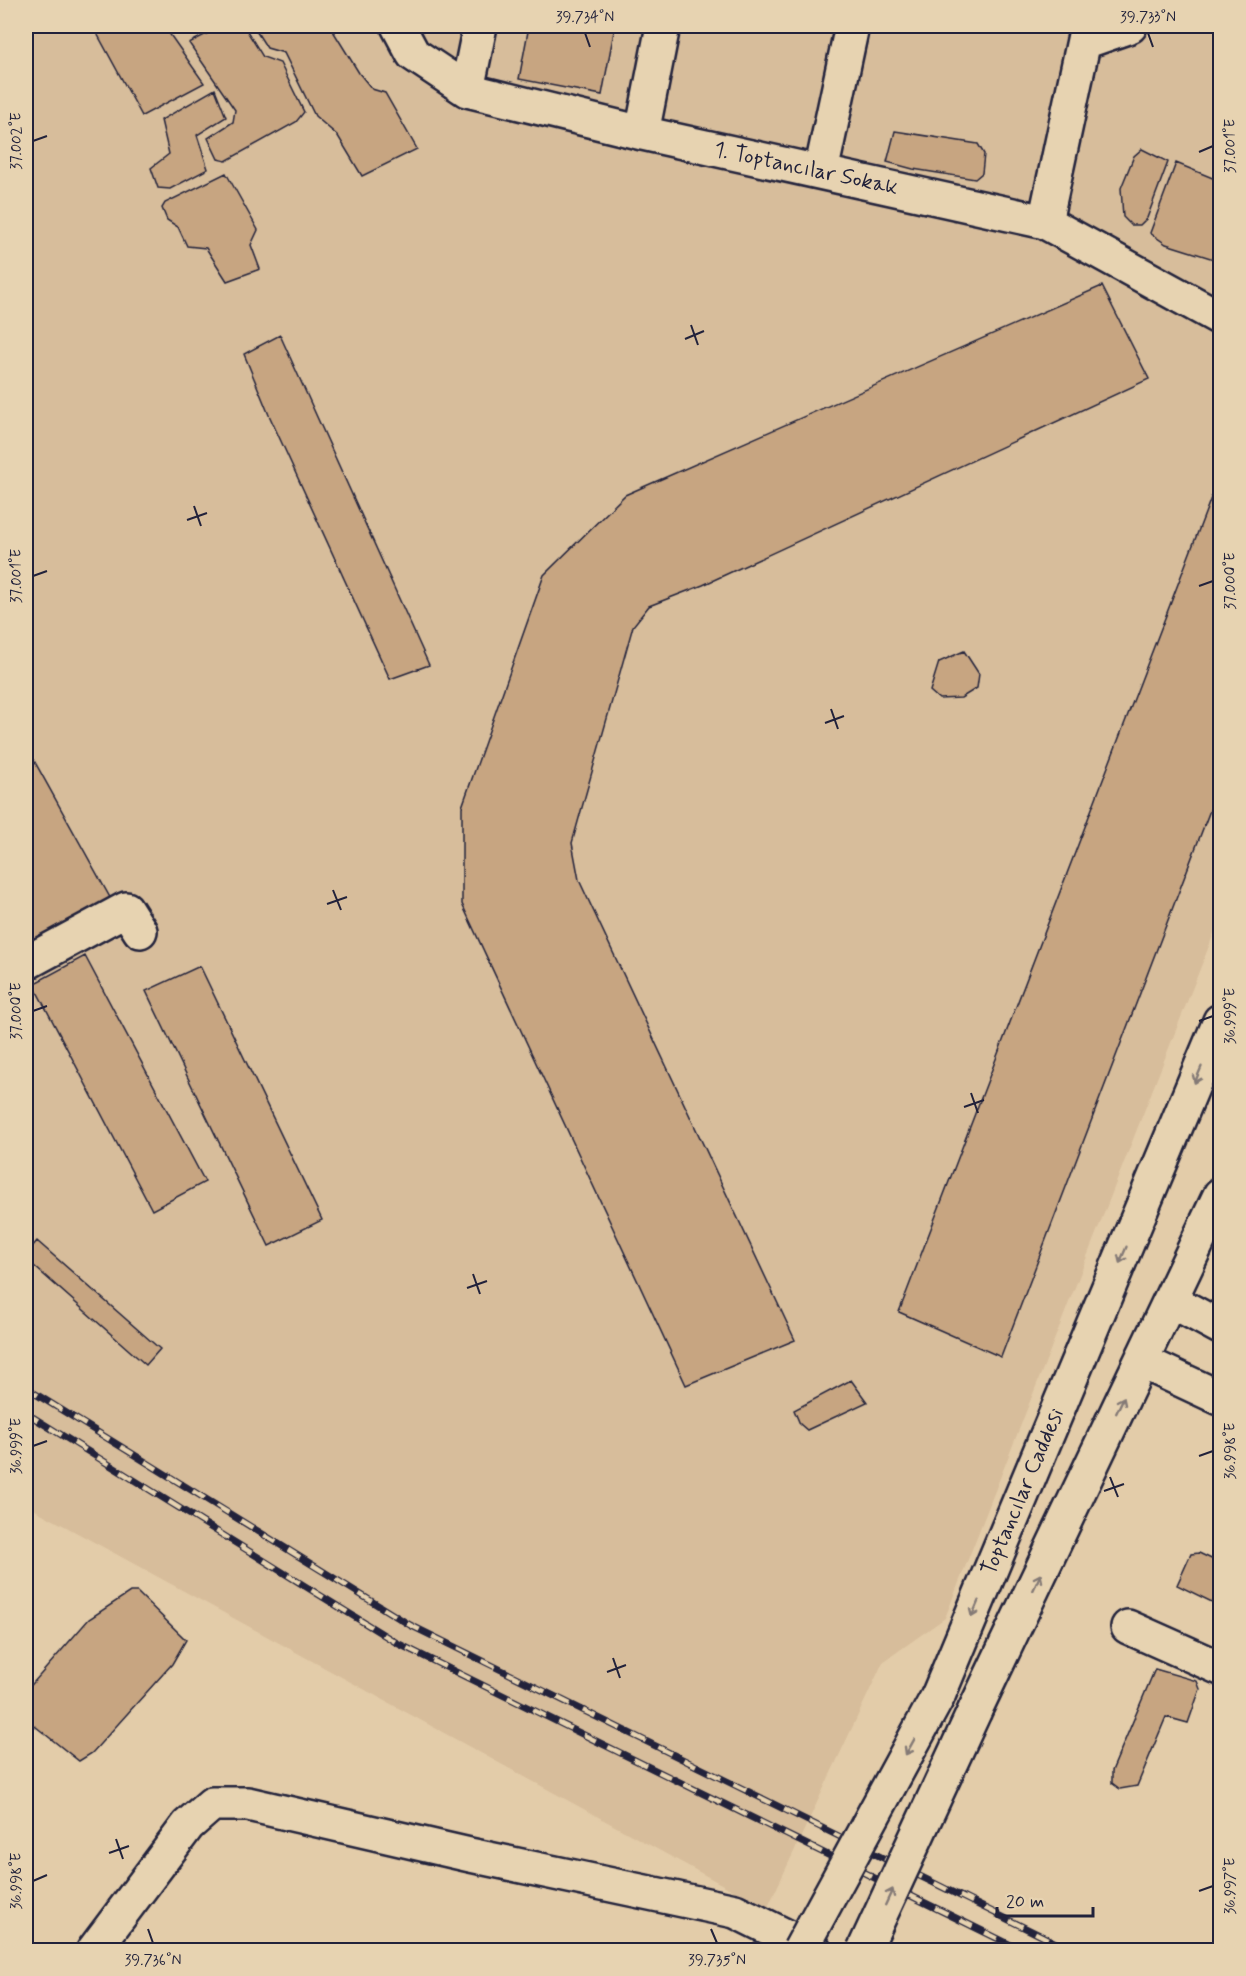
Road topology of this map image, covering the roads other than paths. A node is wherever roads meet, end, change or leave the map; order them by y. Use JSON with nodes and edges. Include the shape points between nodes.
{"nodes":[{"id":1,"x":398,"y":26,"type":"edge"},
{"id":2,"x":480,"y":26,"type":"edge"},
{"id":3,"x":663,"y":26,"type":"edge"},
{"id":4,"x":852,"y":26,"type":"edge"},
{"id":5,"x":1130,"y":26,"type":"edge"},
{"id":6,"x":1085,"y":34,"type":"edge"},
{"id":7,"x":467,"y":90,"type":"junction"},
{"id":8,"x":642,"y":133,"type":"junction"},
{"id":9,"x":821,"y":172,"type":"junction"},
{"id":10,"x":1045,"y":222,"type":"junction"},
{"id":11,"x":1221,"y":318,"type":"edge"},
{"id":12,"x":140,"y":931,"type":"dead end"},
{"id":13,"x":26,"y":963,"type":"edge"},
{"id":14,"x":1221,"y":1021,"type":"edge"},
{"id":15,"x":1221,"y":1195,"type":"edge"},
{"id":16,"x":1170,"y":1300,"type":"junction"},
{"id":17,"x":1221,"y":1327,"type":"edge"},
{"id":18,"x":1142,"y":1362,"type":"junction"},
{"id":19,"x":1221,"y":1398,"type":"edge"},
{"id":20,"x":1128,"y":1627,"type":"dead end"},
{"id":21,"x":1221,"y":1668,"type":"edge"},
{"id":22,"x":94,"y":1950,"type":"edge"},
{"id":23,"x":800,"y":1950,"type":"edge"},
{"id":24,"x":814,"y":1950,"type":"edge"},
{"id":25,"x":864,"y":1950,"type":"edge"}],
"edges":[{"from":1,"to":7,"type":"street","name":"1. Toptancılar Sokak","via":[[413,54]]},
{"from":2,"to":7,"type":"street"},
{"from":3,"to":8,"type":"street"},
{"from":4,"to":9,"type":"street"},
{"from":5,"to":6,"type":"street"},
{"from":6,"to":10,"type":"street"},
{"from":7,"to":8,"type":"street","name":"1. Toptancılar Sokak"},
{"from":8,"to":9,"type":"street","name":"1. Toptancılar Sokak"},
{"from":9,"to":10,"type":"street","name":"1. Toptancılar Sokak"},
{"from":10,"to":11,"type":"street","name":"1. Toptancılar Sokak"},
{"from":12,"to":13,"type":"street","via":[[126,909]]},
{"from":14,"to":23,"type":"street","name":"Toptancılar Caddesi","one_way":true,"bridge":true,"via":[[938,1696]]},
{"from":15,"to":16,"type":"street"},
{"from":16,"to":17,"type":"street"},
{"from":16,"to":18,"type":"street"},
{"from":18,"to":19,"type":"street"},
{"from":25,"to":18,"type":"street","one_way":true,"bridge":true},
{"from":20,"to":21,"type":"street"},
{"from":22,"to":24,"type":"street","via":[[188,1825],[212,1804],[248,1804],[735,1911]]}]}
